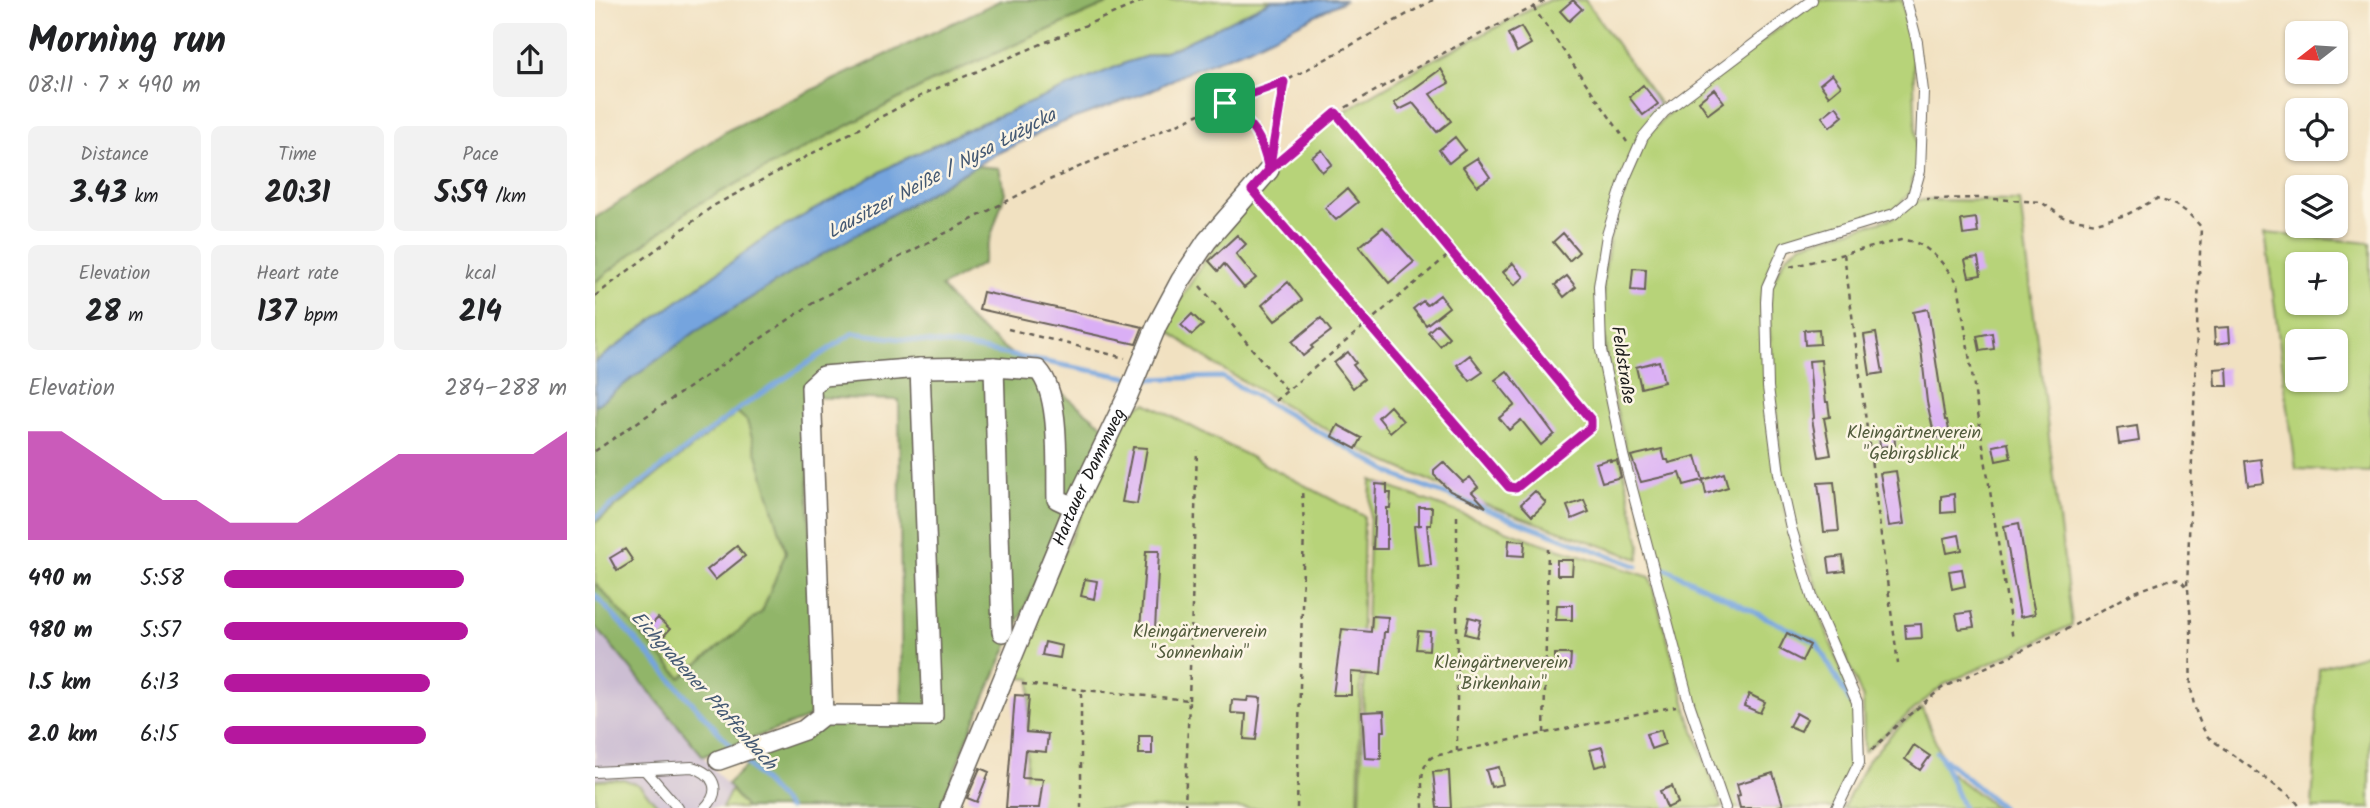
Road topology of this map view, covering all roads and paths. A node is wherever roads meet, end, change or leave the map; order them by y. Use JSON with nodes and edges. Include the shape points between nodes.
{"nodes":[{"id":1,"x":1145,"y":0,"type":"edge"},
{"id":2,"x":1433,"y":0,"type":"edge"},
{"id":3,"x":1547,"y":0,"type":"edge"},
{"id":4,"x":1812,"y":0,"type":"edge"},
{"id":5,"x":1906,"y":0,"type":"edge"},
{"id":6,"x":1533,"y":8,"type":"junction"},
{"id":7,"x":1284,"y":82,"type":"junction"},
{"id":8,"x":1225,"y":103,"type":"junction"},
{"id":9,"x":1336,"y":113,"type":"junction"},
{"id":10,"x":1635,"y":153,"type":"junction"},
{"id":11,"x":1269,"y":170,"type":"junction"},
{"id":12,"x":1252,"y":190,"type":"junction"},
{"id":13,"x":1912,"y":199,"type":"junction"},
{"id":14,"x":1452,"y":252,"type":"junction"},
{"id":15,"x":1844,"y":254,"type":"junction"},
{"id":16,"x":1774,"y":271,"type":"junction"},
{"id":17,"x":1200,"y":285,"type":"dead end"},
{"id":18,"x":595,"y":296,"type":"edge"},
{"id":19,"x":1368,"y":323,"type":"junction"},
{"id":20,"x":1008,"y":329,"type":"dead end"},
{"id":21,"x":994,"y":367,"type":"junction"},
{"id":22,"x":920,"y":368,"type":"junction"},
{"id":23,"x":1138,"y":373,"type":"junction"},
{"id":24,"x":1287,"y":391,"type":"junction"},
{"id":25,"x":1276,"y":401,"type":"dead end"},
{"id":26,"x":1197,"y":450,"type":"dead end"},
{"id":27,"x":595,"y":451,"type":"edge"},
{"id":28,"x":1302,"y":490,"type":"dead end"},
{"id":29,"x":1074,"y":507,"type":"junction"},
{"id":30,"x":1457,"y":516,"type":"dead end"},
{"id":31,"x":1548,"y":549,"type":"dead end"},
{"id":32,"x":2187,"y":588,"type":"junction"},
{"id":33,"x":1002,"y":632,"type":"dead end"},
{"id":34,"x":2013,"y":640,"type":"dead end"},
{"id":35,"x":1898,"y":664,"type":"dead end"},
{"id":36,"x":1001,"y":681,"type":"junction"},
{"id":37,"x":1081,"y":690,"type":"junction"},
{"id":38,"x":1189,"y":700,"type":"junction"},
{"id":39,"x":1689,"y":703,"type":"junction"},
{"id":40,"x":823,"y":715,"type":"junction"},
{"id":41,"x":1544,"y":733,"type":"junction"},
{"id":42,"x":1457,"y":751,"type":"junction"},
{"id":43,"x":719,"y":760,"type":"dead end"},
{"id":44,"x":1860,"y":763,"type":"junction"},
{"id":45,"x":645,"y":770,"type":"junction"},
{"id":46,"x":595,"y":772,"type":"edge"},
{"id":47,"x":678,"y":808,"type":"edge"},
{"id":48,"x":705,"y":808,"type":"edge"},
{"id":49,"x":950,"y":808,"type":"edge"},
{"id":50,"x":1081,"y":808,"type":"edge"},
{"id":51,"x":1185,"y":808,"type":"edge"},
{"id":52,"x":1297,"y":808,"type":"edge"},
{"id":53,"x":1423,"y":808,"type":"edge"},
{"id":54,"x":1725,"y":808,"type":"edge"},
{"id":55,"x":1837,"y":808,"type":"edge"},
{"id":56,"x":2301,"y":808,"type":"edge"}],
"edges":[{"from":1,"to":18,"type":"path","via":[[926,93],[713,206]]},
{"from":2,"to":7,"type":"path"},
{"from":3,"to":6,"type":"path"},
{"from":4,"to":10,"type":"lane","name":"Feldstraße","via":[[1664,112]]},
{"from":5,"to":13,"type":"lane","via":[[1923,91],[1920,171]]},
{"from":6,"to":9,"type":"path"},
{"from":6,"to":10,"type":"path"},
{"from":7,"to":8,"type":"path"},
{"from":7,"to":11,"type":"path"},
{"from":8,"to":11,"type":"path","via":[[1256,131]]},
{"from":8,"to":27,"type":"path","via":[[1038,185],[819,299]]},
{"from":9,"to":11,"type":"path"},
{"from":9,"to":14,"type":"path"},
{"from":10,"to":39,"type":"lane","name":"Feldstraße","via":[[1602,258],[1601,350],[1623,455]]},
{"from":11,"to":12,"type":"street","name":"Hartauer Dammweg"},
{"from":12,"to":19,"type":"path"},
{"from":12,"to":23,"type":"street","name":"Hartauer Dammweg","via":[[1181,280]]},
{"from":13,"to":16,"type":"lane","via":[[1894,214],[1785,247]]},
{"from":13,"to":32,"type":"path","via":[[2041,202],[2063,217],[2096,223],[2126,215],[2156,199],[2187,210],[2201,227]]},
{"from":14,"to":19,"type":"path"},
{"from":14,"to":19,"type":"path","via":[[1591,420],[1591,427],[1512,488]]},
{"from":15,"to":16,"type":"path"},
{"from":15,"to":34,"type":"path","via":[[1911,240],[1935,255],[1958,283]]},
{"from":15,"to":35,"type":"path"},
{"from":16,"to":44,"type":"lane","via":[[1766,302],[1768,387],[1779,474],[1813,600],[1857,702]]},
{"from":17,"to":24,"type":"path"},
{"from":19,"to":24,"type":"path"},
{"from":20,"to":23,"type":"path"},
{"from":21,"to":22,"type":"street"},
{"from":21,"to":29,"type":"street","via":[[1038,370],[1047,379],[1053,397],[1057,499]]},
{"from":21,"to":33,"type":"street"},
{"from":22,"to":40,"type":"street","via":[[823,376],[811,387]]},
{"from":22,"to":40,"type":"street","via":[[933,716]]},
{"from":23,"to":29,"type":"street","name":"Hartauer Dammweg"},
{"from":24,"to":25,"type":"path"},
{"from":26,"to":38,"type":"path"},
{"from":28,"to":52,"type":"path"},
{"from":29,"to":36,"type":"street","name":"Hartauer Dammweg"},
{"from":30,"to":42,"type":"path"},
{"from":31,"to":41,"type":"path"},
{"from":32,"to":44,"type":"path","via":[[2180,580],[2171,579],[2135,592],[1942,688]]},
{"from":32,"to":56,"type":"path","via":[[2192,699],[2199,722],[2208,737]]},
{"from":36,"to":37,"type":"path"},
{"from":36,"to":49,"type":"street","name":"Hartauer Dammweg"},
{"from":37,"to":38,"type":"path"},
{"from":37,"to":50,"type":"path"},
{"from":38,"to":51,"type":"path"},
{"from":39,"to":41,"type":"path"},
{"from":39,"to":54,"type":"lane","name":"Feldstraße"},
{"from":40,"to":43,"type":"street","via":[[804,730]]},
{"from":41,"to":42,"type":"path"},
{"from":42,"to":53,"type":"path","via":[[1425,763]]},
{"from":44,"to":55,"type":"lane"},
{"from":45,"to":46,"type":"lane"},
{"from":45,"to":47,"type":"lane"},
{"from":45,"to":48,"type":"lane","via":[[692,766],[704,771],[714,788]]}]}
